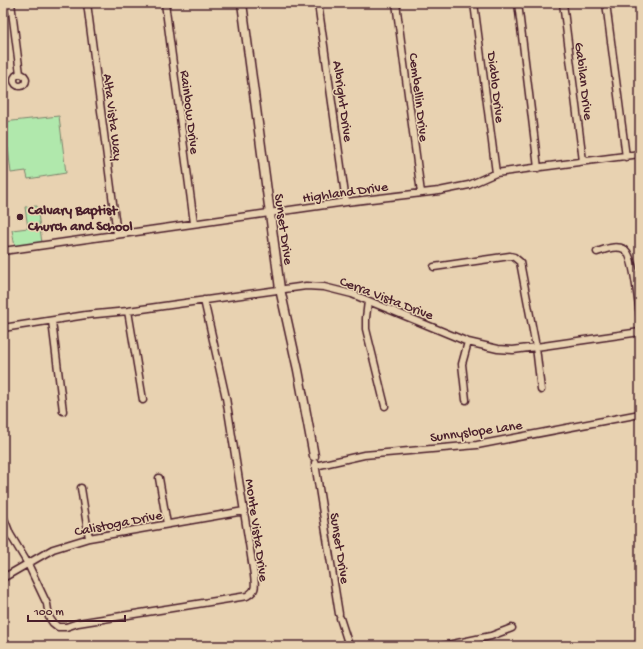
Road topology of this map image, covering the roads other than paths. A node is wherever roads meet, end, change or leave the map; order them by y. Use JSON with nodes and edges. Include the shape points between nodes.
{"nodes":[{"id":1,"x":11,"y":3,"type":"edge"},
{"id":2,"x":87,"y":3,"type":"edge"},
{"id":3,"x":165,"y":3,"type":"edge"},
{"id":4,"x":242,"y":3,"type":"edge"},
{"id":5,"x":318,"y":3,"type":"edge"},
{"id":6,"x":396,"y":3,"type":"edge"},
{"id":7,"x":474,"y":3,"type":"edge"},
{"id":8,"x":518,"y":3,"type":"edge"},
{"id":9,"x":563,"y":3,"type":"edge"},
{"id":10,"x":606,"y":3,"type":"edge"},
{"id":11,"x":20,"y":74,"type":"dead end"},
{"id":12,"x":640,"y":154,"type":"edge"},
{"id":13,"x":626,"y":157,"type":"junction"},
{"id":14,"x":583,"y":161,"type":"junction"},
{"id":15,"x":538,"y":168,"type":"junction"},
{"id":16,"x":496,"y":173,"type":"junction"},
{"id":17,"x":421,"y":193,"type":"junction"},
{"id":18,"x":346,"y":202,"type":"junction"},
{"id":19,"x":269,"y":213,"type":"junction"},
{"id":20,"x":194,"y":223,"type":"junction"},
{"id":21,"x":117,"y":234,"type":"junction"},
{"id":22,"x":3,"y":251,"type":"edge"},
{"id":23,"x":597,"y":252,"type":"dead end"},
{"id":24,"x":434,"y":267,"type":"dead end"},
{"id":25,"x":280,"y":289,"type":"junction"},
{"id":26,"x":358,"y":289,"type":"dead end"},
{"id":27,"x":356,"y":296,"type":"junction"},
{"id":28,"x":204,"y":300,"type":"junction"},
{"id":29,"x":368,"y":301,"type":"junction"},
{"id":30,"x":128,"y":311,"type":"junction"},
{"id":31,"x":640,"y":315,"type":"edge"},
{"id":32,"x":52,"y":321,"type":"junction"},
{"id":33,"x":3,"y":328,"type":"edge"},
{"id":34,"x":640,"y":332,"type":"edge"},
{"id":35,"x":468,"y":342,"type":"junction"},
{"id":36,"x":536,"y":347,"type":"junction"},
{"id":37,"x":541,"y":390,"type":"dead end"},
{"id":38,"x":143,"y":400,"type":"dead end"},
{"id":39,"x":466,"y":400,"type":"dead end"},
{"id":40,"x":385,"y":406,"type":"dead end"},
{"id":41,"x":63,"y":411,"type":"dead end"},
{"id":42,"x":640,"y":414,"type":"edge"},
{"id":43,"x":315,"y":461,"type":"junction"},
{"id":44,"x":159,"y":478,"type":"dead end"},
{"id":45,"x":81,"y":488,"type":"dead end"},
{"id":46,"x":244,"y":510,"type":"junction"},
{"id":47,"x":3,"y":516,"type":"edge"},
{"id":48,"x":167,"y":524,"type":"junction"},
{"id":49,"x":89,"y":538,"type":"junction"},
{"id":50,"x":28,"y":564,"type":"junction"},
{"id":51,"x":3,"y":578,"type":"edge"},
{"id":52,"x":512,"y":628,"type":"dead end"},
{"id":53,"x":349,"y":646,"type":"edge"},
{"id":54,"x":443,"y":646,"type":"edge"}],
"edges":[{"from":1,"to":11,"type":"street"},
{"from":2,"to":21,"type":"street","name":"Alta Vista Way"},
{"from":3,"to":20,"type":"street","name":"Rainbow Drive"},
{"from":4,"to":19,"type":"street","name":"Sunset Drive"},
{"from":5,"to":18,"type":"street","name":"Albright Drive"},
{"from":6,"to":17,"type":"street","name":"Cembellin Drive"},
{"from":7,"to":16,"type":"street","name":"Diablo Drive"},
{"from":8,"to":15,"type":"street"},
{"from":9,"to":14,"type":"street","name":"Gabilan Drive"},
{"from":10,"to":13,"type":"street"},
{"from":12,"to":13,"type":"street","name":"Highland Drive"},
{"from":13,"to":14,"type":"street","name":"Highland Drive"},
{"from":14,"to":15,"type":"street","name":"Highland Drive"},
{"from":15,"to":16,"type":"street","name":"Highland Drive"},
{"from":16,"to":17,"type":"street","name":"Highland Drive","via":[[469,185]]},
{"from":17,"to":18,"type":"street","name":"Highland Drive"},
{"from":18,"to":19,"type":"street","name":"Highland Drive"},
{"from":19,"to":20,"type":"street","name":"Highland Drive"},
{"from":19,"to":25,"type":"street","name":"Sunset Drive"},
{"from":20,"to":21,"type":"street","name":"Highland Drive"},
{"from":21,"to":22,"type":"street","name":"Highland Drive"},
{"from":23,"to":31,"type":"street","via":[[616,247],[625,249],[630,254]]},
{"from":24,"to":36,"type":"street","via":[[504,256],[518,259],[522,266]]},
{"from":25,"to":27,"type":"street","name":"Cerra Vista Drive","via":[[324,287]]},
{"from":25,"to":28,"type":"street","name":"Cerra Vista Drive"},
{"from":25,"to":43,"type":"street","name":"Sunset Drive"},
{"from":26,"to":27,"type":"street"},
{"from":27,"to":29,"type":"street","name":"Cerra Vista Drive"},
{"from":28,"to":30,"type":"street","name":"Cerra Vista Drive"},
{"from":28,"to":46,"type":"street","name":"Monte Vista Drive","via":[[226,398]]},
{"from":29,"to":35,"type":"street","name":"Cerra Vista Drive"},
{"from":29,"to":40,"type":"street","via":[[366,329]]},
{"from":30,"to":32,"type":"street","name":"Cerra Vista Drive"},
{"from":30,"to":38,"type":"street"},
{"from":32,"to":33,"type":"street","name":"Cerra Vista Drive"},
{"from":32,"to":41,"type":"street"},
{"from":34,"to":36,"type":"street","name":"Cerra Vista Drive"},
{"from":35,"to":36,"type":"street","name":"Cerra Vista Drive","via":[[498,349]]},
{"from":35,"to":39,"type":"street","via":[[462,364]]},
{"from":36,"to":37,"type":"street"},
{"from":42,"to":43,"type":"street","name":"Sunnyslope Lane","via":[[477,445]]},
{"from":43,"to":53,"type":"street","name":"Sunset Drive","via":[[340,616]]},
{"from":44,"to":48,"type":"street"},
{"from":45,"to":49,"type":"street"},
{"from":46,"to":48,"type":"street","name":"Calistoga Drive"},
{"from":46,"to":50,"type":"street","name":"Monte Vista Drive","via":[[255,588],[247,596],[66,627],[58,626],[53,624],[49,617]]},
{"from":47,"to":50,"type":"street","via":[[10,534]]},
{"from":48,"to":49,"type":"street","name":"Calistoga Drive"},
{"from":49,"to":50,"type":"street","name":"Calistoga Drive","via":[[57,548]]},
{"from":50,"to":51,"type":"street","name":"Calistoga Drive"},
{"from":52,"to":54,"type":"street","via":[[491,636]]}]}
